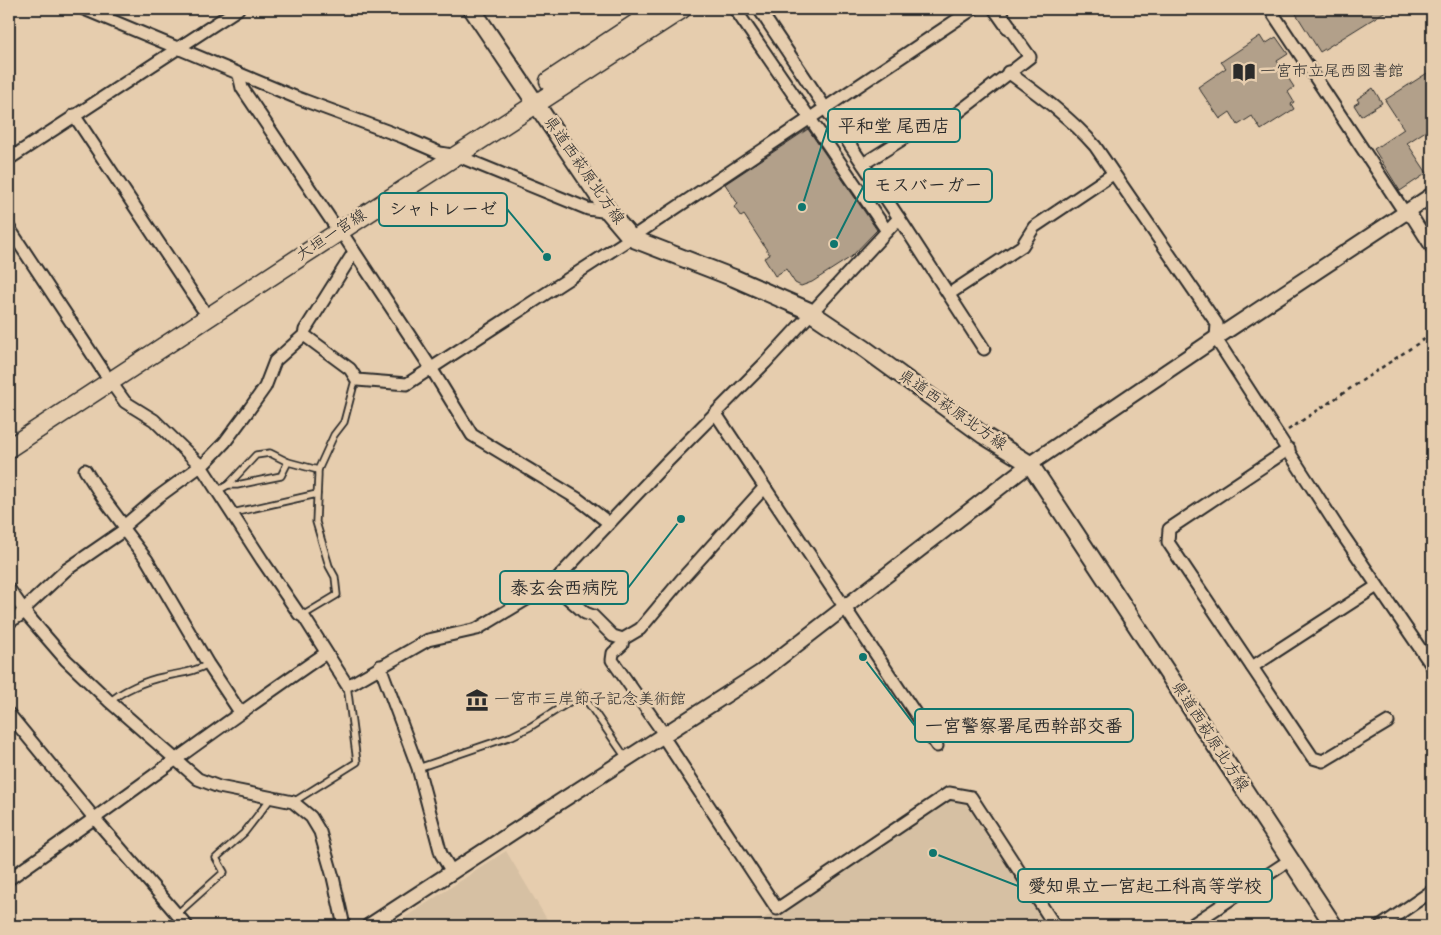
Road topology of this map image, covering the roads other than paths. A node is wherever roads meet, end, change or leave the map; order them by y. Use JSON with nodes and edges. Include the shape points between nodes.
{"nodes":[{"id":1,"x":84,"y":9,"type":"edge"},
{"id":2,"x":238,"y":9,"type":"edge"},
{"id":3,"x":472,"y":9,"type":"edge"},
{"id":4,"x":658,"y":9,"type":"edge"},
{"id":5,"x":682,"y":9,"type":"edge"},
{"id":6,"x":735,"y":9,"type":"edge"},
{"id":7,"x":760,"y":9,"type":"edge"},
{"id":8,"x":973,"y":9,"type":"edge"},
{"id":9,"x":996,"y":9,"type":"edge"},
{"id":10,"x":1270,"y":9,"type":"edge"},
{"id":11,"x":1008,"y":26,"type":"joint"},
{"id":12,"x":178,"y":48,"type":"junction"},
{"id":13,"x":1008,"y":72,"type":"junction"},
{"id":14,"x":239,"y":75,"type":"junction"},
{"id":15,"x":533,"y":99,"type":"junction"},
{"id":16,"x":827,"y":109,"type":"junction"},
{"id":17,"x":74,"y":115,"type":"junction"},
{"id":18,"x":811,"y":119,"type":"junction"},
{"id":19,"x":440,"y":154,"type":"junction"},
{"id":20,"x":458,"y":156,"type":"junction"},
{"id":21,"x":9,"y":159,"type":"edge"},
{"id":22,"x":863,"y":164,"type":"junction"},
{"id":23,"x":1113,"y":174,"type":"junction"},
{"id":24,"x":1432,"y":195,"type":"edge"},
{"id":25,"x":609,"y":212,"type":"junction"},
{"id":26,"x":1405,"y":213,"type":"junction"},
{"id":27,"x":899,"y":218,"type":"junction"},
{"id":28,"x":336,"y":227,"type":"junction"},
{"id":29,"x":9,"y":228,"type":"edge"},
{"id":30,"x":887,"y":232,"type":"junction"},
{"id":31,"x":631,"y":238,"type":"junction"},
{"id":32,"x":1432,"y":248,"type":"edge"},
{"id":33,"x":354,"y":252,"type":"junction"},
{"id":34,"x":949,"y":294,"type":"junction"},
{"id":35,"x":202,"y":308,"type":"junction"},
{"id":36,"x":812,"y":313,"type":"junction"},
{"id":37,"x":304,"y":336,"type":"junction"},
{"id":38,"x":1216,"y":338,"type":"junction"},
{"id":39,"x":984,"y":349,"type":"dead end"},
{"id":40,"x":431,"y":368,"type":"junction"},
{"id":41,"x":107,"y":376,"type":"junction"},
{"id":42,"x":357,"y":380,"type":"junction"},
{"id":43,"x":716,"y":414,"type":"junction"},
{"id":44,"x":9,"y":434,"type":"edge"},
{"id":45,"x":9,"y":448,"type":"edge"},
{"id":46,"x":1288,"y":449,"type":"junction"},
{"id":47,"x":288,"y":462,"type":"junction"},
{"id":48,"x":1030,"y":464,"type":"junction"},
{"id":49,"x":200,"y":466,"type":"junction"},
{"id":50,"x":85,"y":470,"type":"dead end"},
{"id":51,"x":318,"y":470,"type":"junction"},
{"id":52,"x":228,"y":485,"type":"junction"},
{"id":53,"x":764,"y":488,"type":"junction"},
{"id":54,"x":217,"y":491,"type":"junction"},
{"id":55,"x":317,"y":494,"type":"junction"},
{"id":56,"x":232,"y":515,"type":"junction"},
{"id":57,"x":609,"y":523,"type":"junction"},
{"id":58,"x":124,"y":528,"type":"junction"},
{"id":59,"x":552,"y":584,"type":"junction"},
{"id":60,"x":1377,"y":586,"type":"junction"},
{"id":61,"x":9,"y":589,"type":"edge"},
{"id":62,"x":845,"y":608,"type":"junction"},
{"id":63,"x":23,"y":610,"type":"junction"},
{"id":64,"x":302,"y":616,"type":"junction"},
{"id":65,"x":9,"y":622,"type":"edge"},
{"id":66,"x":623,"y":639,"type":"junction"},
{"id":67,"x":326,"y":653,"type":"junction"},
{"id":68,"x":208,"y":664,"type":"junction"},
{"id":69,"x":380,"y":666,"type":"junction"},
{"id":70,"x":1432,"y":666,"type":"edge"},
{"id":71,"x":1252,"y":667,"type":"junction"},
{"id":72,"x":347,"y":684,"type":"junction"},
{"id":73,"x":110,"y":702,"type":"junction"},
{"id":74,"x":240,"y":712,"type":"junction"},
{"id":75,"x":9,"y":714,"type":"edge"},
{"id":76,"x":1388,"y":722,"type":"dead end"},
{"id":77,"x":663,"y":735,"type":"junction"},
{"id":78,"x":937,"y":746,"type":"dead end"},
{"id":79,"x":626,"y":759,"type":"junction"},
{"id":80,"x":177,"y":760,"type":"junction"},
{"id":81,"x":418,"y":768,"type":"junction"},
{"id":82,"x":269,"y":797,"type":"junction"},
{"id":83,"x":295,"y":803,"type":"junction"},
{"id":84,"x":95,"y":819,"type":"junction"},
{"id":85,"x":1290,"y":860,"type":"junction"},
{"id":86,"x":452,"y":872,"type":"junction"},
{"id":87,"x":9,"y":879,"type":"edge"},
{"id":88,"x":1432,"y":891,"type":"edge"},
{"id":89,"x":177,"y":914,"type":"junction"},
{"id":90,"x":187,"y":926,"type":"edge"},
{"id":91,"x":344,"y":926,"type":"edge"},
{"id":92,"x":369,"y":926,"type":"edge"},
{"id":93,"x":1055,"y":926,"type":"edge"},
{"id":94,"x":1190,"y":926,"type":"edge"},
{"id":95,"x":1334,"y":926,"type":"edge"},
{"id":96,"x":1380,"y":926,"type":"edge"}],
"edges":[{"from":1,"to":12,"type":"street"},
{"from":2,"to":12,"type":"street"},
{"from":3,"to":15,"type":"main road","name":"県道西萩原北方線"},
{"from":4,"to":15,"type":"main road","name":"大垣一宮線"},
{"from":5,"to":15,"type":"main road","name":"大垣一宮線"},
{"from":6,"to":18,"type":"street"},
{"from":7,"to":16,"type":"street"},
{"from":8,"to":16,"type":"street"},
{"from":9,"to":11,"type":"street"},
{"from":10,"to":26,"type":"street"},
{"from":11,"to":13,"type":"street","via":[[1030,57]]},
{"from":12,"to":14,"type":"street"},
{"from":12,"to":17,"type":"street"},
{"from":13,"to":22,"type":"street","via":[[951,118],[922,127]]},
{"from":13,"to":23,"type":"street","via":[[1081,130]]},
{"from":14,"to":19,"type":"street","via":[[403,136]]},
{"from":14,"to":28,"type":"street","via":[[242,88]]},
{"from":15,"to":19,"type":"main road","name":"大垣一宮線"},
{"from":15,"to":20,"type":"main road","name":"大垣一宮線"},
{"from":15,"to":25,"type":"main road","name":"県道西萩原北方線"},
{"from":16,"to":18,"type":"street"},
{"from":16,"to":22,"type":"street"},
{"from":17,"to":21,"type":"street"},
{"from":17,"to":35,"type":"street"},
{"from":18,"to":30,"type":"street"},
{"from":18,"to":31,"type":"street"},
{"from":19,"to":20,"type":"street"},
{"from":19,"to":28,"type":"main road","name":"大垣一宮線"},
{"from":20,"to":25,"type":"street","via":[[588,209]]},
{"from":20,"to":28,"type":"main road","name":"大垣一宮線"},
{"from":22,"to":27,"type":"street"},
{"from":23,"to":34,"type":"street","via":[[1034,227],[1022,246]]},
{"from":23,"to":38,"type":"street","via":[[1216,324]]},
{"from":24,"to":26,"type":"street"},
{"from":25,"to":31,"type":"main road","name":"県道西萩原北方線"},
{"from":26,"to":32,"type":"street","via":[[1413,218]]},
{"from":26,"to":38,"type":"street"},
{"from":27,"to":30,"type":"street"},
{"from":27,"to":34,"type":"street"},
{"from":28,"to":33,"type":"street"},
{"from":28,"to":35,"type":"main road","name":"大垣一宮線"},
{"from":28,"to":41,"type":"main road","name":"大垣一宮線"},
{"from":29,"to":41,"type":"street"},
{"from":30,"to":36,"type":"street"},
{"from":31,"to":36,"type":"main road","name":"県道西萩原北方線"},
{"from":31,"to":40,"type":"street"},
{"from":33,"to":37,"type":"street"},
{"from":33,"to":40,"type":"street"},
{"from":34,"to":39,"type":"street"},
{"from":35,"to":41,"type":"main road","name":"大垣一宮線"},
{"from":36,"to":43,"type":"street"},
{"from":36,"to":48,"type":"main road","name":"県道西萩原北方線","via":[[982,435]]},
{"from":37,"to":42,"type":"street","via":[[350,369]]},
{"from":37,"to":49,"type":"street","via":[[276,361],[248,411],[225,442]]},
{"from":38,"to":46,"type":"street"},
{"from":38,"to":48,"type":"street"},
{"from":40,"to":42,"type":"street","via":[[406,384]]},
{"from":40,"to":57,"type":"street","via":[[472,435],[578,499]]},
{"from":41,"to":44,"type":"main road","name":"大垣一宮線"},
{"from":41,"to":45,"type":"main road","name":"大垣一宮線"},
{"from":41,"to":49,"type":"street","via":[[125,402],[154,420]]},
{"from":42,"to":51,"type":"lane","via":[[344,422],[334,435]]},
{"from":43,"to":53,"type":"street"},
{"from":43,"to":57,"type":"street"},
{"from":46,"to":60,"type":"street"},
{"from":46,"to":71,"type":"street","via":[[1169,529],[1168,542]]},
{"from":47,"to":51,"type":"lane"},
{"from":47,"to":52,"type":"lane","via":[[281,476]]},
{"from":47,"to":52,"type":"lane","via":[[270,453],[256,455]]},
{"from":48,"to":62,"type":"street"},
{"from":48,"to":85,"type":"main road","name":"県道西萩原北方線"},
{"from":49,"to":54,"type":"street"},
{"from":49,"to":58,"type":"street","via":[[158,497]]},
{"from":50,"to":58,"type":"street"},
{"from":51,"to":55,"type":"lane"},
{"from":52,"to":54,"type":"lane"},
{"from":53,"to":62,"type":"street"},
{"from":53,"to":66,"type":"street","via":[[640,629]]},
{"from":54,"to":56,"type":"street"},
{"from":55,"to":56,"type":"lane"},
{"from":55,"to":64,"type":"lane","via":[[316,522],[335,577],[337,594]]},
{"from":56,"to":64,"type":"street"},
{"from":57,"to":59,"type":"street"},
{"from":58,"to":63,"type":"street","via":[[66,570]]},
{"from":58,"to":68,"type":"street","via":[[147,560]]},
{"from":59,"to":66,"type":"street","via":[[613,636]]},
{"from":59,"to":69,"type":"street","via":[[477,629],[428,640]]},
{"from":60,"to":70,"type":"street"},
{"from":60,"to":71,"type":"street"},
{"from":61,"to":63,"type":"street"},
{"from":62,"to":77,"type":"street","via":[[760,673]]},
{"from":62,"to":78,"type":"street"},
{"from":63,"to":65,"type":"street"},
{"from":63,"to":73,"type":"street","via":[[66,660]]},
{"from":64,"to":67,"type":"street"},
{"from":66,"to":77,"type":"street","via":[[612,660]]},
{"from":67,"to":72,"type":"street"},
{"from":67,"to":74,"type":"street"},
{"from":68,"to":73,"type":"lane","via":[[185,674],[144,682]]},
{"from":68,"to":74,"type":"street"},
{"from":69,"to":72,"type":"street"},
{"from":69,"to":81,"type":"street"},
{"from":71,"to":76,"type":"street","via":[[1313,758],[1323,761]]},
{"from":72,"to":83,"type":"lane","via":[[358,762]]},
{"from":73,"to":80,"type":"street"},
{"from":74,"to":80,"type":"street"},
{"from":75,"to":84,"type":"street"},
{"from":77,"to":79,"type":"street"},
{"from":77,"to":93,"type":"street","via":[[776,909],[949,793],[970,797]]},
{"from":79,"to":81,"type":"lane","via":[[582,694],[512,736]]},
{"from":79,"to":86,"type":"street"},
{"from":80,"to":82,"type":"street","via":[[207,784]]},
{"from":80,"to":84,"type":"street"},
{"from":81,"to":86,"type":"street","via":[[441,854]]},
{"from":82,"to":83,"type":"street"},
{"from":82,"to":89,"type":"lane","via":[[244,833],[216,858],[224,872]]},
{"from":83,"to":91,"type":"street","via":[[320,832]]},
{"from":84,"to":87,"type":"street"},
{"from":84,"to":89,"type":"street"},
{"from":85,"to":94,"type":"street"},
{"from":85,"to":95,"type":"main road","name":"県道西萩原北方線"},
{"from":86,"to":92,"type":"street"},
{"from":88,"to":96,"type":"street"},
{"from":89,"to":90,"type":"street"}]}
